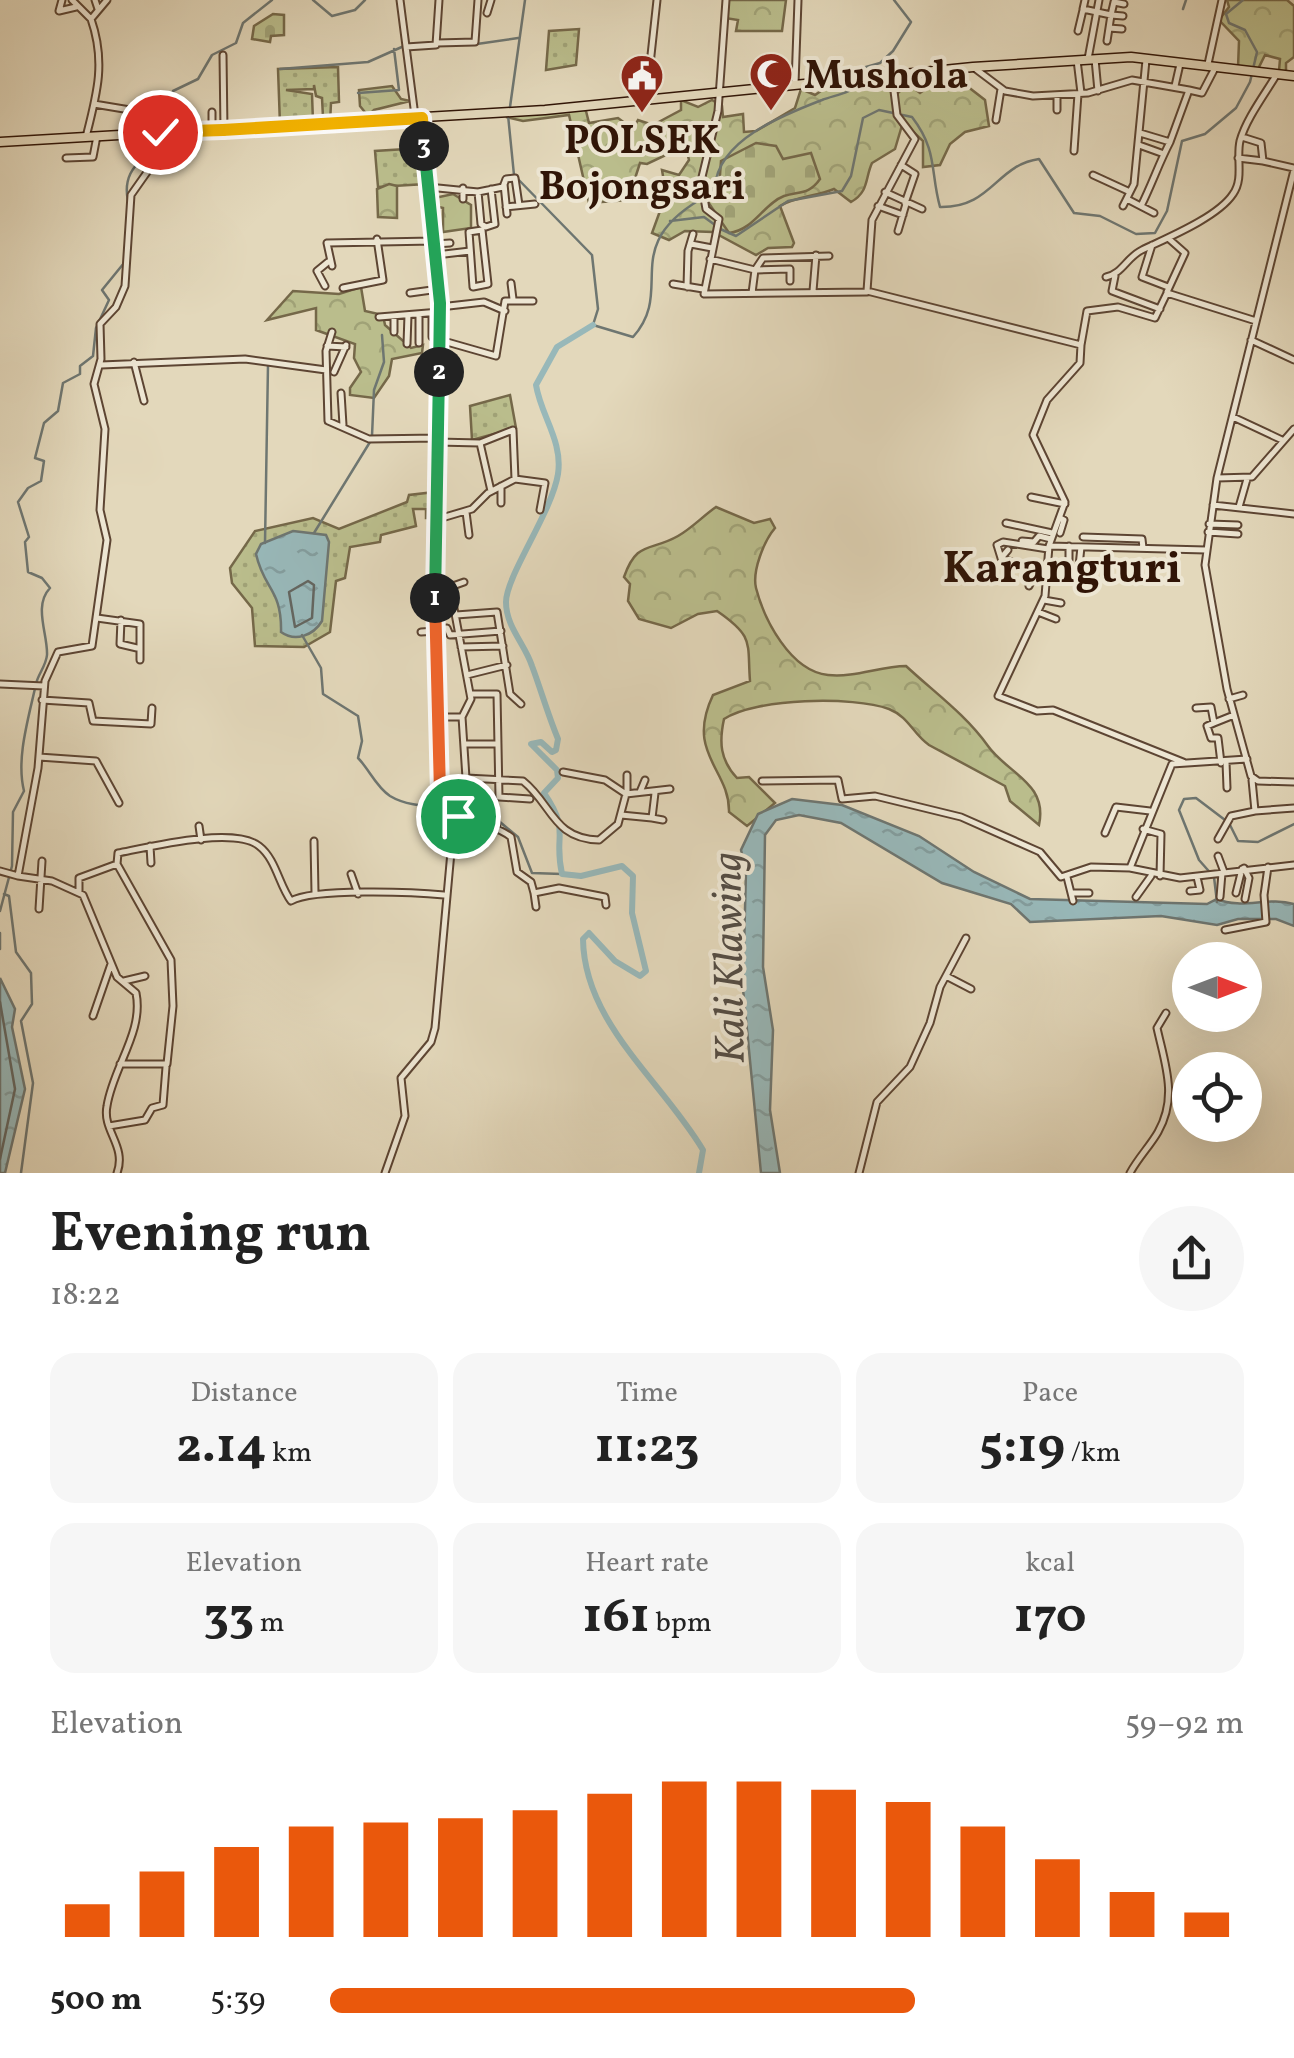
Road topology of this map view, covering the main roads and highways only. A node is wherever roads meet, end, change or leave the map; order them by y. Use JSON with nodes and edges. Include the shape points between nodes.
{"nodes":[{"id":1,"x":1294,"y":76,"type":"edge"},
{"id":2,"x":0,"y":142,"type":"edge"}],
"edges":[{"from":1,"to":2,"type":"main road","via":[[1146,57],[1092,59],[419,119]]}]}
